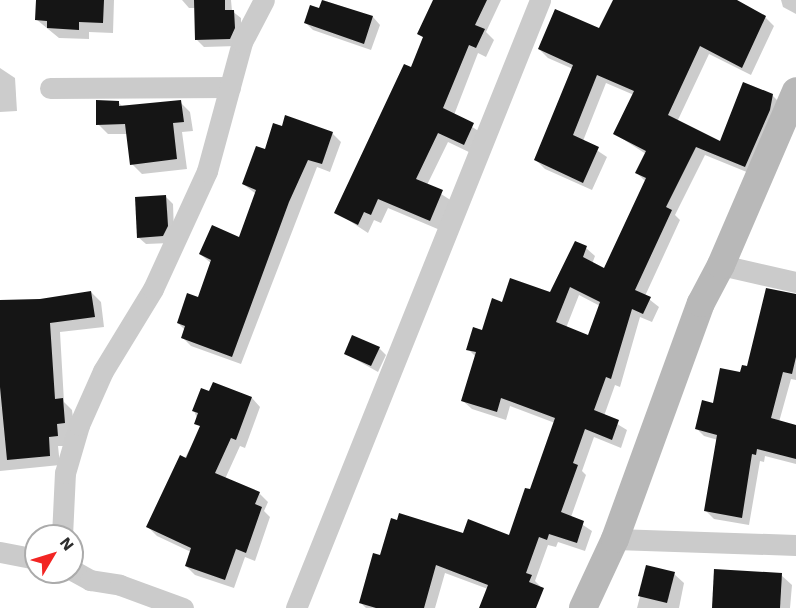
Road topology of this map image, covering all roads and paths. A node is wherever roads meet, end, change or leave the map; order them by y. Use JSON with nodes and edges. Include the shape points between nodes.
{"nodes":[{"id":1,"x":264,"y":0,"type":"edge"},
{"id":2,"x":540,"y":0,"type":"edge"},
{"id":3,"x":230,"y":87,"type":"junction"},
{"id":4,"x":50,"y":88,"type":"dead end"},
{"id":5,"x":796,"y":91,"type":"edge"},
{"id":6,"x":721,"y":265,"type":"junction"},
{"id":7,"x":796,"y":282,"type":"edge"},
{"id":8,"x":63,"y":524,"type":"edge"},
{"id":9,"x":615,"y":539,"type":"junction"},
{"id":10,"x":796,"y":545,"type":"edge"},
{"id":11,"x":0,"y":552,"type":"edge"},
{"id":12,"x":24,"y":557,"type":"edge"},
{"id":13,"x":84,"y":577,"type":"edge"},
{"id":14,"x":183,"y":608,"type":"edge"},
{"id":15,"x":296,"y":608,"type":"edge"},
{"id":16,"x":582,"y":608,"type":"edge"}],
"edges":[{"from":1,"to":3,"type":"street","via":[[242,42]]},
{"from":2,"to":15,"type":"street"},
{"from":3,"to":4,"type":"street"},
{"from":3,"to":8,"type":"street","via":[[207,171],[153,289],[103,371],[79,425],[65,473]]},
{"from":5,"to":6,"type":"street"},
{"from":6,"to":7,"type":"street"},
{"from":6,"to":9,"type":"street","via":[[701,303]]},
{"from":9,"to":10,"type":"street"},
{"from":9,"to":16,"type":"street"},
{"from":11,"to":12,"type":"street"},
{"from":13,"to":14,"type":"street"}]}
